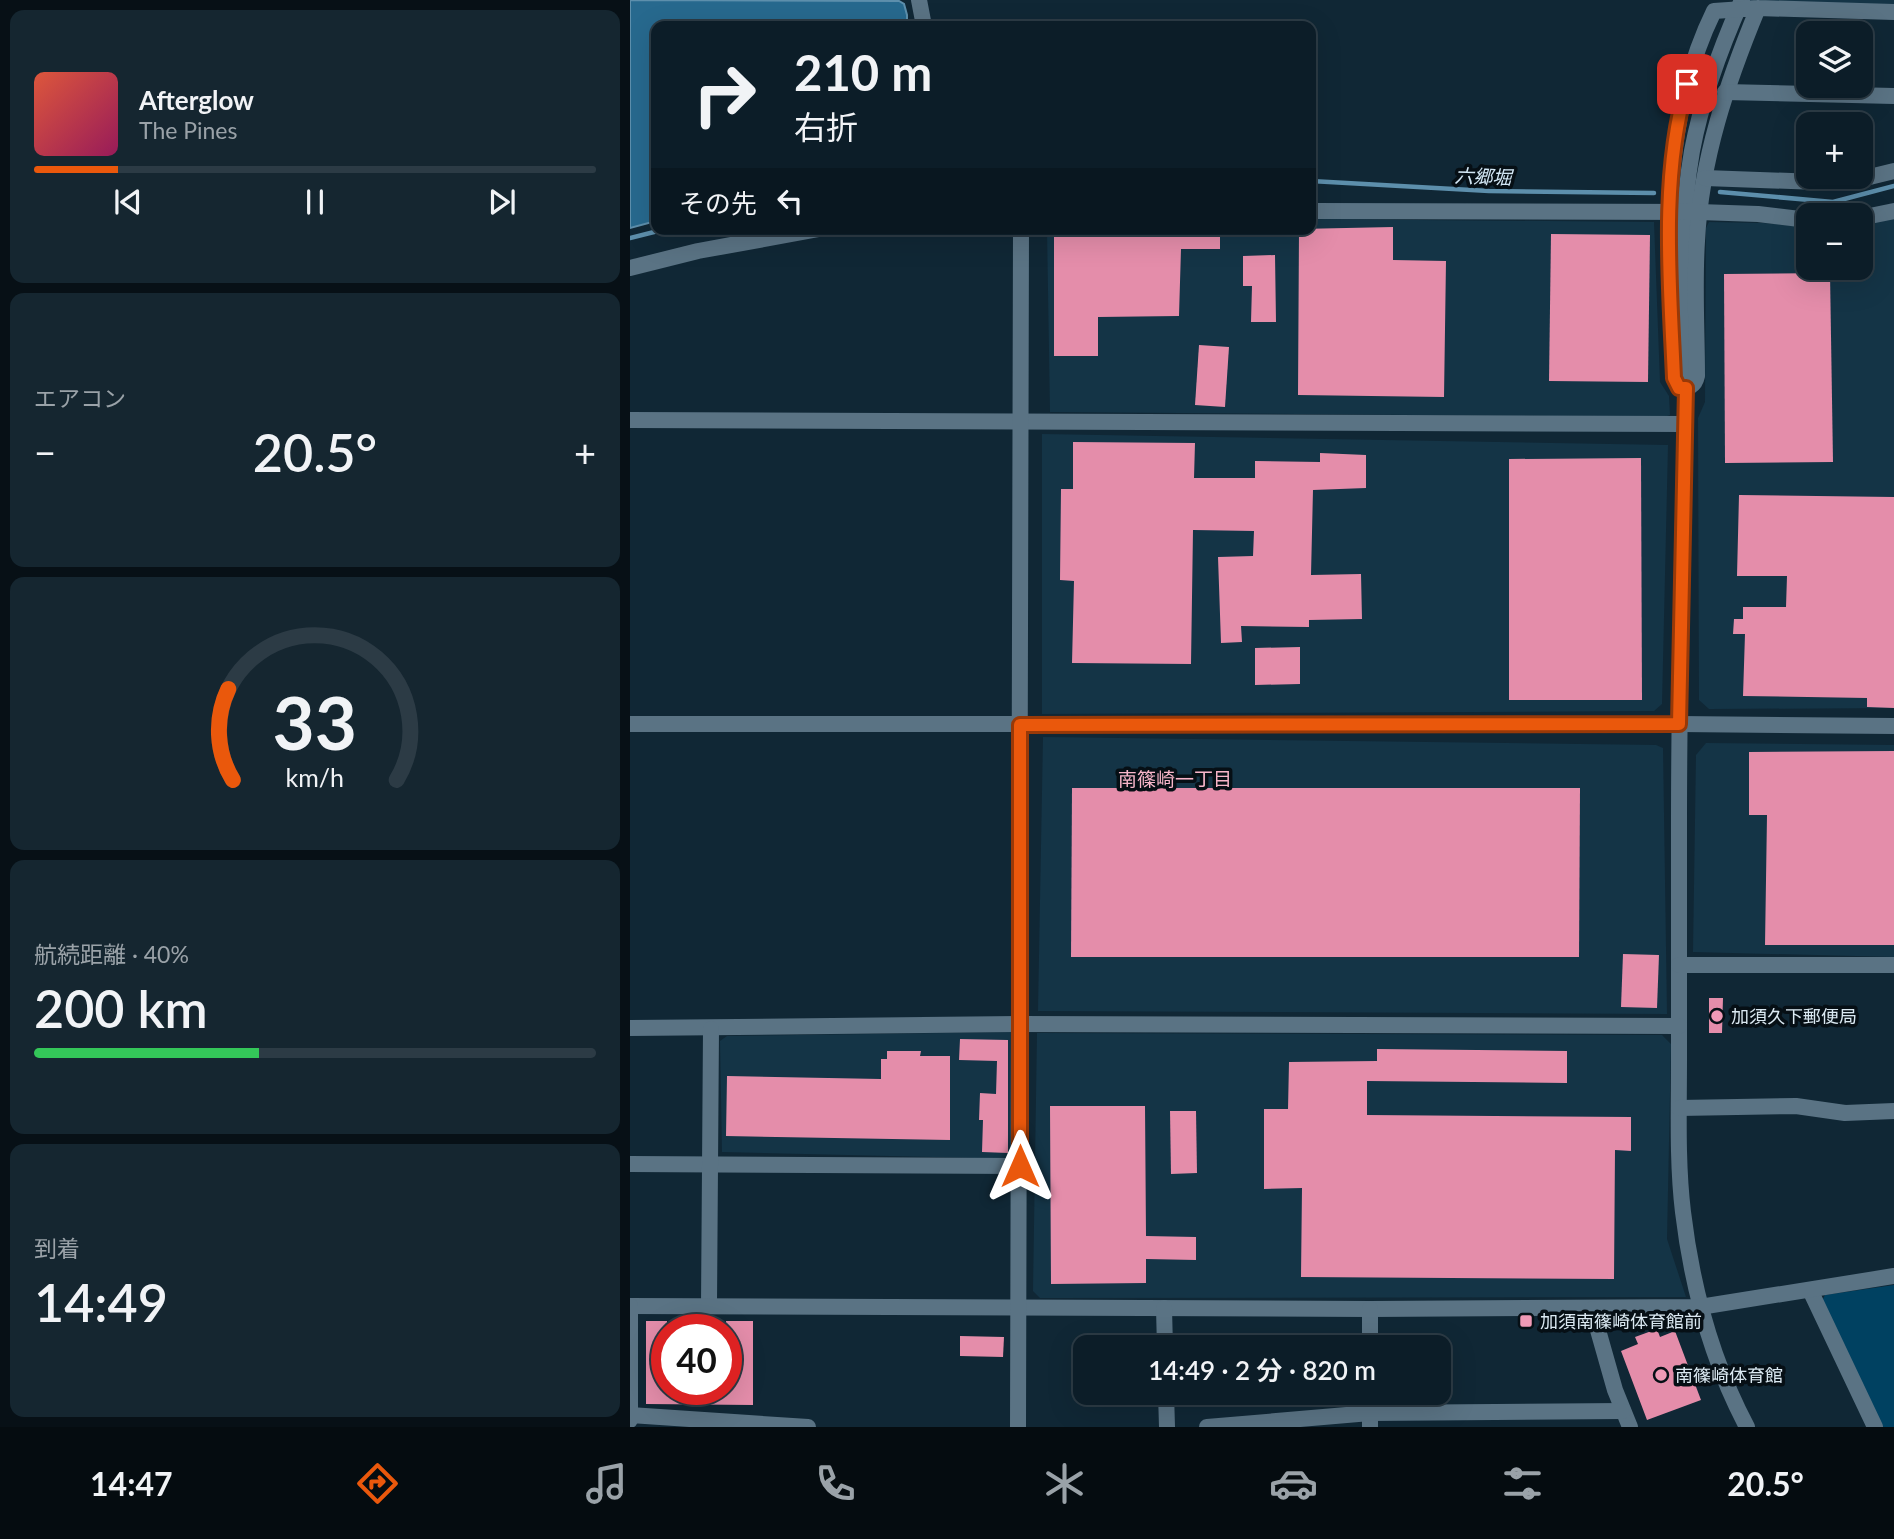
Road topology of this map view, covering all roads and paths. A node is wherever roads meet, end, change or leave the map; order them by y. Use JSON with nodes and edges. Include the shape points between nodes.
{"nodes":[{"id":1,"x":919,"y":0,"type":"edge"},
{"id":2,"x":1742,"y":0,"type":"edge"},
{"id":3,"x":1758,"y":8,"type":"junction"},
{"id":4,"x":1894,"y":12,"type":"edge"},
{"id":5,"x":923,"y":21,"type":"edge"},
{"id":6,"x":1725,"y":92,"type":"junction"},
{"id":7,"x":1894,"y":96,"type":"edge"},
{"id":8,"x":1894,"y":171,"type":"edge"},
{"id":9,"x":1705,"y":178,"type":"junction"},
{"id":10,"x":1316,"y":211,"type":"edge"},
{"id":11,"x":1894,"y":211,"type":"edge"},
{"id":12,"x":1699,"y":212,"type":"junction"},
{"id":13,"x":1670,"y":214,"type":"junction"},
{"id":14,"x":1873,"y":215,"type":"edge"},
{"id":15,"x":1796,"y":219,"type":"edge"},
{"id":16,"x":785,"y":235,"type":"edge"},
{"id":17,"x":1021,"y":235,"type":"edge"},
{"id":18,"x":630,"y":268,"type":"edge"},
{"id":19,"x":1686,"y":388,"type":"junction"},
{"id":20,"x":630,"y":419,"type":"edge"},
{"id":21,"x":1021,"y":421,"type":"junction"},
{"id":22,"x":1685,"y":424,"type":"junction"},
{"id":23,"x":630,"y":724,"type":"edge"},
{"id":24,"x":1679,"y":724,"type":"junction"},
{"id":25,"x":1020,"y":725,"type":"junction"},
{"id":26,"x":1894,"y":726,"type":"edge"},
{"id":27,"x":1679,"y":965,"type":"junction"},
{"id":28,"x":1894,"y":965,"type":"edge"},
{"id":29,"x":1020,"y":1024,"type":"junction"},
{"id":30,"x":1679,"y":1026,"type":"junction"},
{"id":31,"x":630,"y":1028,"type":"edge"},
{"id":32,"x":710,"y":1029,"type":"junction"},
{"id":33,"x":1679,"y":1108,"type":"junction"},
{"id":34,"x":1894,"y":1111,"type":"edge"},
{"id":35,"x":711,"y":1163,"type":"junction"},
{"id":36,"x":630,"y":1164,"type":"edge"},
{"id":37,"x":1020,"y":1166,"type":"junction"},
{"id":38,"x":1894,"y":1276,"type":"edge"},
{"id":39,"x":1810,"y":1290,"type":"junction"},
{"id":40,"x":709,"y":1305,"type":"junction"},
{"id":41,"x":630,"y":1306,"type":"edge"},
{"id":42,"x":1700,"y":1307,"type":"junction"},
{"id":43,"x":1017,"y":1308,"type":"junction"},
{"id":44,"x":1164,"y":1308,"type":"junction"},
{"id":45,"x":1370,"y":1308,"type":"junction"},
{"id":46,"x":1592,"y":1308,"type":"junction"},
{"id":47,"x":1165,"y":1335,"type":"edge"},
{"id":48,"x":1370,"y":1335,"type":"edge"},
{"id":49,"x":1166,"y":1405,"type":"edge"},
{"id":50,"x":1623,"y":1411,"type":"junction"},
{"id":51,"x":630,"y":1417,"type":"edge"},
{"id":52,"x":1370,"y":1420,"type":"edge"},
{"id":53,"x":808,"y":1427,"type":"edge"},
{"id":54,"x":1018,"y":1427,"type":"edge"},
{"id":55,"x":1167,"y":1427,"type":"edge"},
{"id":56,"x":1207,"y":1427,"type":"edge"},
{"id":57,"x":1630,"y":1427,"type":"edge"},
{"id":58,"x":1747,"y":1427,"type":"edge"},
{"id":59,"x":1875,"y":1427,"type":"edge"}],
"edges":[{"from":1,"to":5,"type":"street"},
{"from":2,"to":19,"type":"street","via":[[1699,118],[1688,179],[1684,224]]},
{"from":3,"to":4,"type":"street"},
{"from":3,"to":6,"type":"street"},
{"from":3,"to":13,"type":"street","via":[[1714,11],[1701,38],[1681,103]]},
{"from":6,"to":7,"type":"street"},
{"from":6,"to":9,"type":"street"},
{"from":8,"to":9,"type":"street","via":[[1845,183]]},
{"from":9,"to":12,"type":"street"},
{"from":10,"to":13,"type":"street"},
{"from":11,"to":14,"type":"street"},
{"from":12,"to":13,"type":"street"},
{"from":12,"to":15,"type":"street"},
{"from":12,"to":19,"type":"street","via":[[1697,376]]},
{"from":13,"to":19,"type":"street","via":[[1674,378],[1679,388]]},
{"from":16,"to":18,"type":"street"},
{"from":17,"to":21,"type":"street"},
{"from":19,"to":22,"type":"street"},
{"from":20,"to":21,"type":"street"},
{"from":21,"to":22,"type":"street"},
{"from":21,"to":25,"type":"street"},
{"from":22,"to":24,"type":"street"},
{"from":23,"to":25,"type":"street"},
{"from":24,"to":25,"type":"street"},
{"from":24,"to":26,"type":"street"},
{"from":24,"to":27,"type":"street"},
{"from":25,"to":29,"type":"street"},
{"from":27,"to":28,"type":"street"},
{"from":27,"to":30,"type":"street"},
{"from":29,"to":30,"type":"street"},
{"from":29,"to":32,"type":"street"},
{"from":29,"to":37,"type":"street"},
{"from":30,"to":33,"type":"street"},
{"from":31,"to":32,"type":"street"},
{"from":32,"to":35,"type":"street"},
{"from":33,"to":34,"type":"street","via":[[1796,1106],[1845,1113]]},
{"from":33,"to":42,"type":"street","via":[[1682,1209]]},
{"from":35,"to":36,"type":"street"},
{"from":35,"to":37,"type":"street"},
{"from":35,"to":40,"type":"street"},
{"from":37,"to":43,"type":"street"},
{"from":38,"to":39,"type":"street"},
{"from":39,"to":42,"type":"street"},
{"from":39,"to":59,"type":"street"},
{"from":40,"to":41,"type":"street"},
{"from":40,"to":43,"type":"street"},
{"from":41,"to":51,"type":"street"},
{"from":42,"to":46,"type":"street"},
{"from":42,"to":58,"type":"street"},
{"from":43,"to":44,"type":"street"},
{"from":43,"to":54,"type":"street"},
{"from":44,"to":45,"type":"street"},
{"from":44,"to":47,"type":"street"},
{"from":45,"to":46,"type":"street"},
{"from":45,"to":48,"type":"street"},
{"from":46,"to":50,"type":"street"},
{"from":49,"to":55,"type":"street"},
{"from":50,"to":52,"type":"street"},
{"from":50,"to":57,"type":"street"},
{"from":51,"to":53,"type":"street"},
{"from":52,"to":56,"type":"street"}]}
